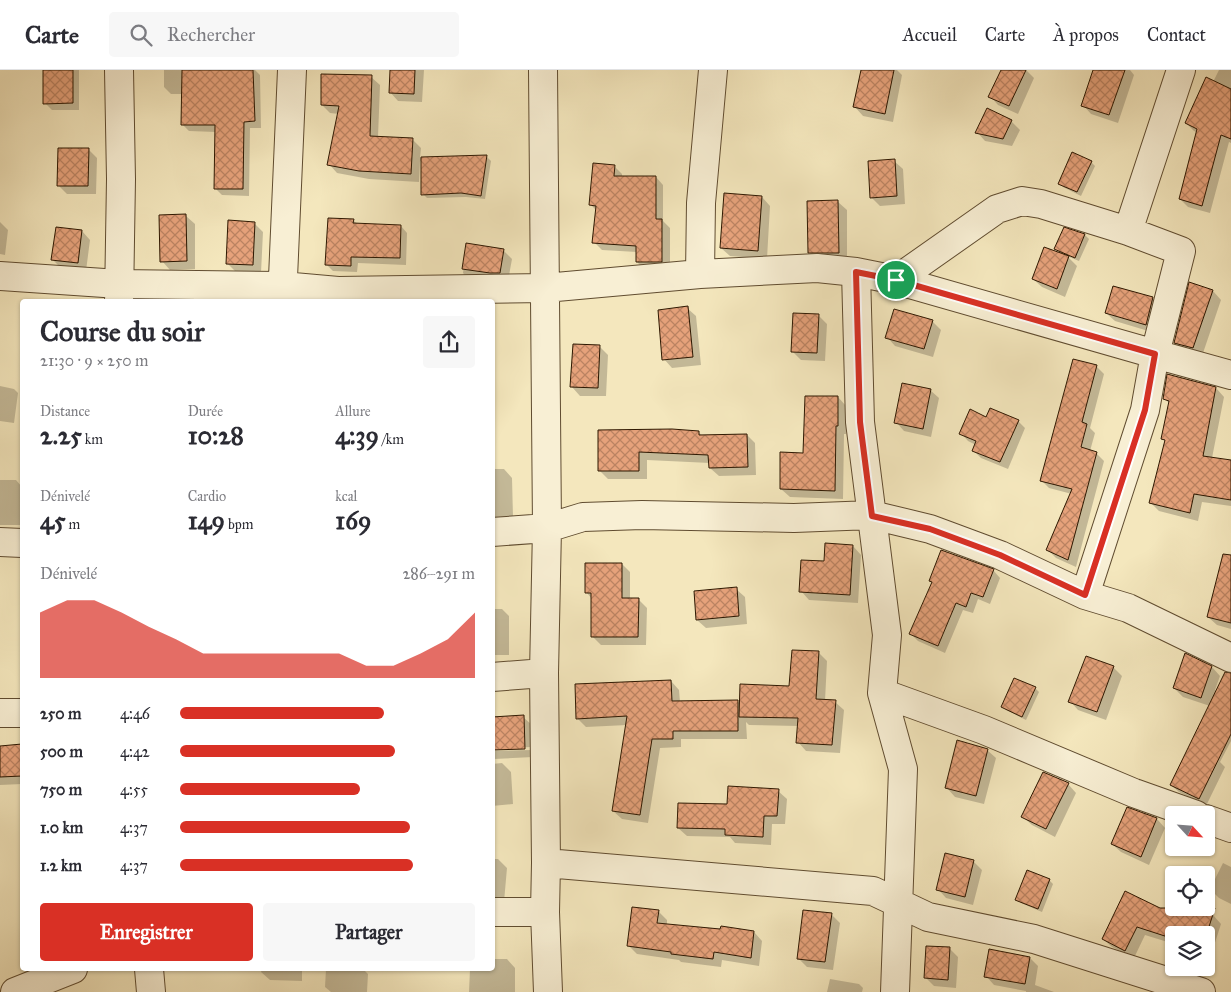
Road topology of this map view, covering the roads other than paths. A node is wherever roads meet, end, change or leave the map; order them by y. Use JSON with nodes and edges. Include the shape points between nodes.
{"nodes":[{"id":1,"x":119,"y":70,"type":"edge"},
{"id":2,"x":292,"y":70,"type":"edge"},
{"id":3,"x":543,"y":70,"type":"edge"},
{"id":4,"x":713,"y":70,"type":"edge"},
{"id":5,"x":1181,"y":70,"type":"edge"},
{"id":6,"x":1128,"y":231,"type":"junction"},
{"id":7,"x":856,"y":272,"type":"junction"},
{"id":8,"x":700,"y":274,"type":"junction"},
{"id":9,"x":0,"y":276,"type":"edge"},
{"id":10,"x":896,"y":280,"type":"junction"},
{"id":11,"x":545,"y":288,"type":"junction"},
{"id":12,"x":119,"y":292,"type":"edge"},
{"id":13,"x":282,"y":294,"type":"edge"},
{"id":14,"x":1155,"y":354,"type":"junction"},
{"id":15,"x":1231,"y":374,"type":"edge"},
{"id":16,"x":872,"y":516,"type":"junction"},
{"id":17,"x":547,"y":528,"type":"junction"},
{"id":18,"x":495,"y":532,"type":"edge"},
{"id":19,"x":0,"y":542,"type":"edge"},
{"id":20,"x":20,"y":543,"type":"edge"},
{"id":21,"x":1085,"y":595,"type":"junction"},
{"id":22,"x":1231,"y":658,"type":"edge"},
{"id":23,"x":544,"y":673,"type":"junction"},
{"id":24,"x":495,"y":677,"type":"edge"},
{"id":25,"x":882,"y":693,"type":"junction"},
{"id":26,"x":0,"y":713,"type":"edge"},
{"id":27,"x":20,"y":713,"type":"edge"},
{"id":28,"x":1171,"y":806,"type":"edge"},
{"id":29,"x":1215,"y":822,"type":"edge"},
{"id":30,"x":1231,"y":828,"type":"edge"},
{"id":31,"x":546,"y":863,"type":"junction"},
{"id":32,"x":899,"y":902,"type":"junction"},
{"id":33,"x":495,"y":912,"type":"edge"},
{"id":34,"x":545,"y":912,"type":"junction"},
{"id":35,"x":68,"y":971,"type":"edge"},
{"id":36,"x":149,"y":971,"type":"edge"},
{"id":37,"x":15,"y":992,"type":"edge"},
{"id":38,"x":151,"y":992,"type":"edge"},
{"id":39,"x":548,"y":992,"type":"edge"},
{"id":40,"x":895,"y":992,"type":"edge"},
{"id":41,"x":1201,"y":992,"type":"edge"}],
"edges":[{"from":1,"to":12,"type":"street"},
{"from":2,"to":13,"type":"street"},
{"from":3,"to":11,"type":"street"},
{"from":4,"to":8,"type":"street","via":[[702,203]]},
{"from":5,"to":6,"type":"street"},
{"from":6,"to":10,"type":"street","via":[[1022,201],[997,209]]},
{"from":6,"to":14,"type":"street","via":[[1181,251]]},
{"from":7,"to":8,"type":"street","via":[[817,268]]},
{"from":7,"to":10,"type":"street"},
{"from":7,"to":16,"type":"street","via":[[860,422]]},
{"from":8,"to":11,"type":"street"},
{"from":9,"to":12,"type":"street"},
{"from":10,"to":14,"type":"street"},
{"from":11,"to":13,"type":"street"},
{"from":11,"to":17,"type":"street"},
{"from":12,"to":13,"type":"street"},
{"from":14,"to":15,"type":"street"},
{"from":14,"to":21,"type":"street","via":[[1145,410]]},
{"from":16,"to":17,"type":"street","via":[[583,517]]},
{"from":16,"to":21,"type":"street","via":[[930,529],[1000,555]]},
{"from":16,"to":25,"type":"street","via":[[887,635]]},
{"from":17,"to":18,"type":"street"},
{"from":17,"to":23,"type":"street"},
{"from":19,"to":20,"type":"street"},
{"from":21,"to":22,"type":"street","via":[[1128,608]]},
{"from":23,"to":24,"type":"street"},
{"from":23,"to":31,"type":"street"},
{"from":25,"to":28,"type":"street","via":[[984,730]]},
{"from":25,"to":32,"type":"street","via":[[903,769]]},
{"from":26,"to":27,"type":"street"},
{"from":29,"to":30,"type":"street"},
{"from":31,"to":32,"type":"street","via":[[873,891]]},
{"from":31,"to":34,"type":"street"},
{"from":32,"to":40,"type":"street"},
{"from":32,"to":41,"type":"street","via":[[928,917],[1034,939]]},
{"from":33,"to":34,"type":"street"},
{"from":34,"to":39,"type":"street"},
{"from":35,"to":37,"type":"street"},
{"from":36,"to":38,"type":"street"}]}
